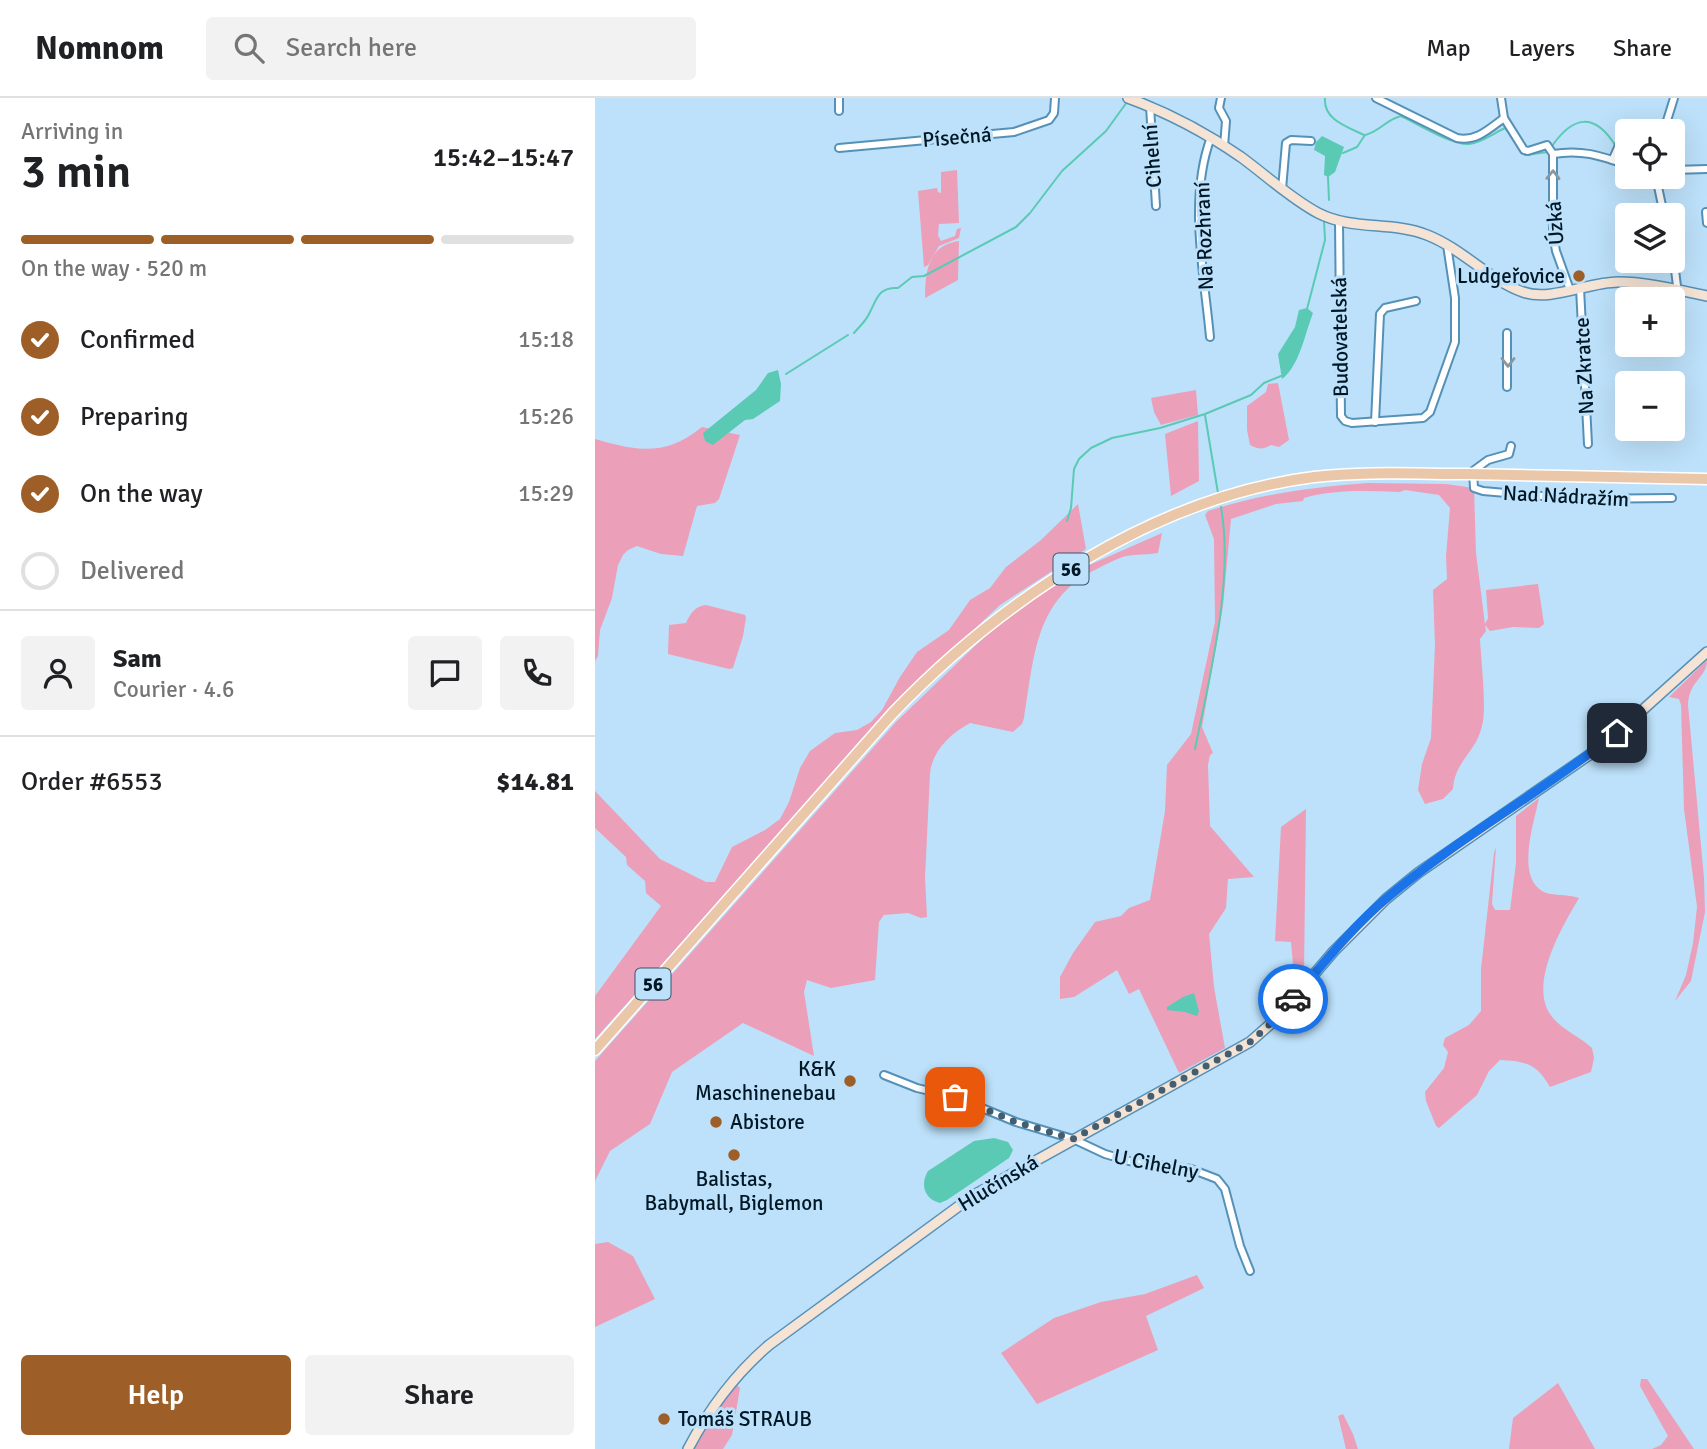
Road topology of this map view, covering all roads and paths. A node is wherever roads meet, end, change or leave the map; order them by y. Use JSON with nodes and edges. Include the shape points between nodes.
{"nodes":[{"id":1,"x":839,"y":98,"type":"edge"},
{"id":2,"x":1055,"y":98,"type":"edge"},
{"id":3,"x":1128,"y":98,"type":"edge"},
{"id":4,"x":1221,"y":98,"type":"edge"},
{"id":5,"x":1375,"y":98,"type":"edge"},
{"id":6,"x":1393,"y":98,"type":"edge"},
{"id":7,"x":1501,"y":98,"type":"edge"},
{"id":8,"x":1674,"y":98,"type":"edge"},
{"id":9,"x":1150,"y":106,"type":"junction"},
{"id":10,"x":1391,"y":107,"type":"junction"},
{"id":11,"x":838,"y":111,"type":"dead end"},
{"id":12,"x":1504,"y":118,"type":"junction"},
{"id":13,"x":1667,"y":119,"type":"edge"},
{"id":14,"x":1211,"y":137,"type":"junction"},
{"id":15,"x":1311,"y":141,"type":"dead end"},
{"id":16,"x":1224,"y":146,"type":"junction"},
{"id":17,"x":839,"y":148,"type":"dead end"},
{"id":18,"x":1553,"y":154,"type":"junction"},
{"id":19,"x":1615,"y":156,"type":"edge"},
{"id":20,"x":1612,"y":160,"type":"junction"},
{"id":21,"x":1615,"y":161,"type":"edge"},
{"id":22,"x":1707,"y":169,"type":"edge"},
{"id":23,"x":1685,"y":170,"type":"edge"},
{"id":24,"x":1282,"y":189,"type":"junction"},
{"id":25,"x":1156,"y":206,"type":"dead end"},
{"id":26,"x":1706,"y":212,"type":"edge"},
{"id":27,"x":1339,"y":222,"type":"junction"},
{"id":28,"x":1707,"y":223,"type":"edge"},
{"id":29,"x":1447,"y":245,"type":"junction"},
{"id":30,"x":1662,"y":287,"type":"edge"},
{"id":31,"x":1580,"y":288,"type":"junction"},
{"id":32,"x":1570,"y":290,"type":"junction"},
{"id":33,"x":1685,"y":292,"type":"edge"},
{"id":34,"x":1707,"y":296,"type":"edge"},
{"id":35,"x":1416,"y":300,"type":"dead end"},
{"id":36,"x":1507,"y":335,"type":"dead end"},
{"id":37,"x":1210,"y":337,"type":"dead end"},
{"id":38,"x":1507,"y":387,"type":"dead end"},
{"id":39,"x":1375,"y":422,"type":"junction"},
{"id":40,"x":1588,"y":443,"type":"dead end"},
{"id":41,"x":1510,"y":450,"type":"dead end"},
{"id":42,"x":1473,"y":475,"type":"junction"},
{"id":43,"x":1707,"y":479,"type":"edge"},
{"id":44,"x":1672,"y":498,"type":"dead end"},
{"id":45,"x":1707,"y":652,"type":"edge"},
{"id":46,"x":595,"y":1050,"type":"edge"},
{"id":47,"x":884,"y":1075,"type":"dead end"},
{"id":48,"x":1073,"y":1139,"type":"junction"},
{"id":49,"x":1250,"y":1271,"type":"dead end"},
{"id":50,"x":688,"y":1449,"type":"edge"}],
"edges":[{"from":1,"to":11,"type":"street"},
{"from":2,"to":17,"type":"street","name":"Písečná","via":[[1049,120],[1014,132]]},
{"from":3,"to":9,"type":"street"},
{"from":4,"to":16,"type":"street","via":[[1219,108],[1226,121]]},
{"from":5,"to":10,"type":"street"},
{"from":6,"to":10,"type":"street"},
{"from":7,"to":12,"type":"street"},
{"from":8,"to":13,"type":"street"},
{"from":9,"to":14,"type":"street"},
{"from":9,"to":25,"type":"street","name":"Cihelní"},
{"from":10,"to":12,"type":"street","via":[[1467,140]]},
{"from":12,"to":18,"type":"street","via":[[1524,150],[1547,145]]},
{"from":14,"to":16,"type":"street"},
{"from":14,"to":37,"type":"street","name":"Na Rozhraní","via":[[1198,195]]},
{"from":15,"to":24,"type":"street","via":[[1286,143]]},
{"from":16,"to":24,"type":"street"},
{"from":18,"to":20,"type":"street","via":[[1580,151]]},
{"from":32,"to":18,"type":"street","name":"Úzká","one_way":true,"via":[[1553,234]]},
{"from":19,"to":20,"type":"street"},
{"from":20,"to":21,"type":"street"},
{"from":22,"to":23,"type":"street"},
{"from":24,"to":27,"type":"street"},
{"from":26,"to":28,"type":"street"},
{"from":27,"to":29,"type":"street","via":[[1413,230]]},
{"from":27,"to":39,"type":"street","name":"Budovatelská","via":[[1341,416],[1352,423]]},
{"from":29,"to":32,"type":"street","via":[[1522,292],[1539,295]]},
{"from":29,"to":39,"type":"street","name":"Budovatelská","via":[[1455,298],[1455,342],[1430,411],[1423,418]]},
{"from":30,"to":31,"type":"street","via":[[1615,282]]},
{"from":31,"to":32,"type":"street"},
{"from":31,"to":40,"type":"street","name":"Na Zkratce"},
{"from":33,"to":34,"type":"street"},
{"from":35,"to":39,"type":"street","name":"Budovatelská","via":[[1385,308],[1380,314]]},
{"from":36,"to":38,"type":"street","one_way":true},
{"from":41,"to":42,"type":"street","via":[[1481,463]]},
{"from":42,"to":43,"type":"main road","number":"56"},
{"from":42,"to":44,"type":"street","name":"Nad Nádražím","via":[[1474,488],[1483,491],[1577,499]]},
{"from":42,"to":46,"type":"main road","number":"56","via":[[1355,474],[1245,491],[1123,540],[1075,566],[941,665],[892,714]]},
{"from":45,"to":48,"type":"street","name":"Hlučínská","via":[[1592,753],[1386,899],[1250,1042]]},
{"from":47,"to":48,"type":"street","name":"U Cihelny"},
{"from":48,"to":49,"type":"street","name":"U Cihelny","via":[[1116,1158],[1191,1168],[1217,1179],[1225,1189]]},
{"from":48,"to":50,"type":"street","name":"Hlučínská","via":[[974,1195],[769,1345],[732,1381]]}]}
